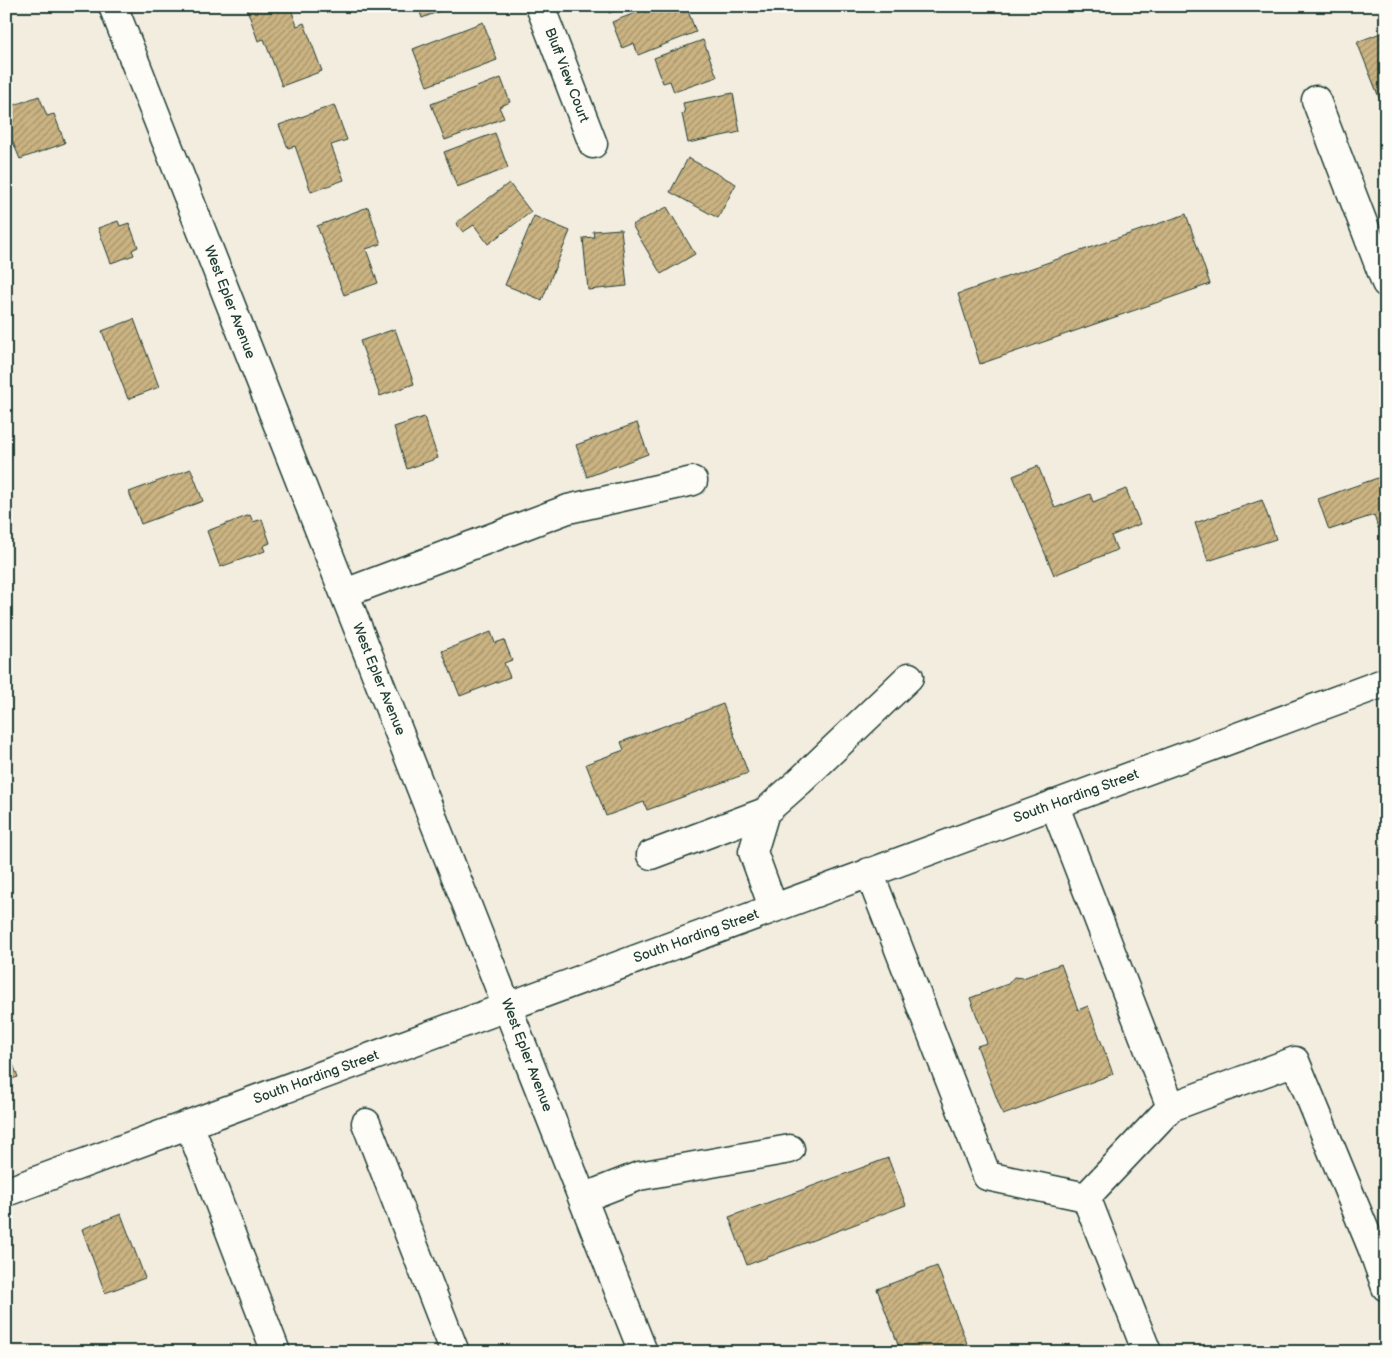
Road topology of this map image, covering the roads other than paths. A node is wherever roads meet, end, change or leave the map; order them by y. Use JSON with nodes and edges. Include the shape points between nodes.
{"nodes":[{"id":1,"x":113,"y":6,"type":"edge"},
{"id":2,"x":540,"y":6,"type":"edge"},
{"id":3,"x":1316,"y":100,"type":"dead end"},
{"id":4,"x":593,"y":144,"type":"dead end"},
{"id":5,"x":1386,"y":283,"type":"edge"},
{"id":6,"x":693,"y":481,"type":"dead end"},
{"id":7,"x":345,"y":594,"type":"junction"},
{"id":8,"x":909,"y":677,"type":"dead end"},
{"id":9,"x":1386,"y":682,"type":"edge"},
{"id":10,"x":1054,"y":804,"type":"junction"},
{"id":11,"x":765,"y":812,"type":"junction"},
{"id":12,"x":651,"y":855,"type":"dead end"},
{"id":13,"x":870,"y":872,"type":"junction"},
{"id":14,"x":774,"y":908,"type":"junction"},
{"id":15,"x":508,"y":1005,"type":"junction"},
{"id":16,"x":1170,"y":1107,"type":"junction"},
{"id":17,"x":366,"y":1123,"type":"dead end"},
{"id":18,"x":189,"y":1124,"type":"junction"},
{"id":19,"x":790,"y":1149,"type":"dead end"},
{"id":20,"x":6,"y":1192,"type":"edge"},
{"id":21,"x":1086,"y":1197,"type":"junction"},
{"id":22,"x":583,"y":1198,"type":"junction"},
{"id":23,"x":1386,"y":1287,"type":"edge"},
{"id":24,"x":276,"y":1352,"type":"edge"},
{"id":25,"x":455,"y":1352,"type":"edge"},
{"id":26,"x":642,"y":1352,"type":"edge"},
{"id":27,"x":1147,"y":1352,"type":"edge"}],
"edges":[{"from":1,"to":7,"type":"street","name":"West Epler Avenue"},
{"from":2,"to":4,"type":"street","name":"Bluff View Court"},
{"from":3,"to":5,"type":"street"},
{"from":6,"to":7,"type":"street","via":[[568,509]]},
{"from":7,"to":15,"type":"street","name":"West Epler Avenue"},
{"from":8,"to":11,"type":"street"},
{"from":9,"to":10,"type":"street","name":"South Harding Street"},
{"from":10,"to":13,"type":"street","name":"South Harding Street"},
{"from":10,"to":16,"type":"street"},
{"from":11,"to":12,"type":"street"},
{"from":11,"to":14,"type":"street","via":[[753,852]]},
{"from":13,"to":14,"type":"street","name":"South Harding Street"},
{"from":13,"to":21,"type":"street","via":[[986,1176]]},
{"from":14,"to":15,"type":"street","name":"South Harding Street"},
{"from":15,"to":18,"type":"street","name":"South Harding Street"},
{"from":15,"to":22,"type":"street","name":"West Epler Avenue"},
{"from":16,"to":21,"type":"street"},
{"from":16,"to":23,"type":"street","via":[[1295,1061]]},
{"from":17,"to":25,"type":"street"},
{"from":18,"to":20,"type":"street","name":"South Harding Street"},
{"from":18,"to":24,"type":"street"},
{"from":19,"to":22,"type":"street","via":[[639,1176]]},
{"from":21,"to":27,"type":"street"},
{"from":22,"to":26,"type":"street","name":"West Epler Avenue"}]}
